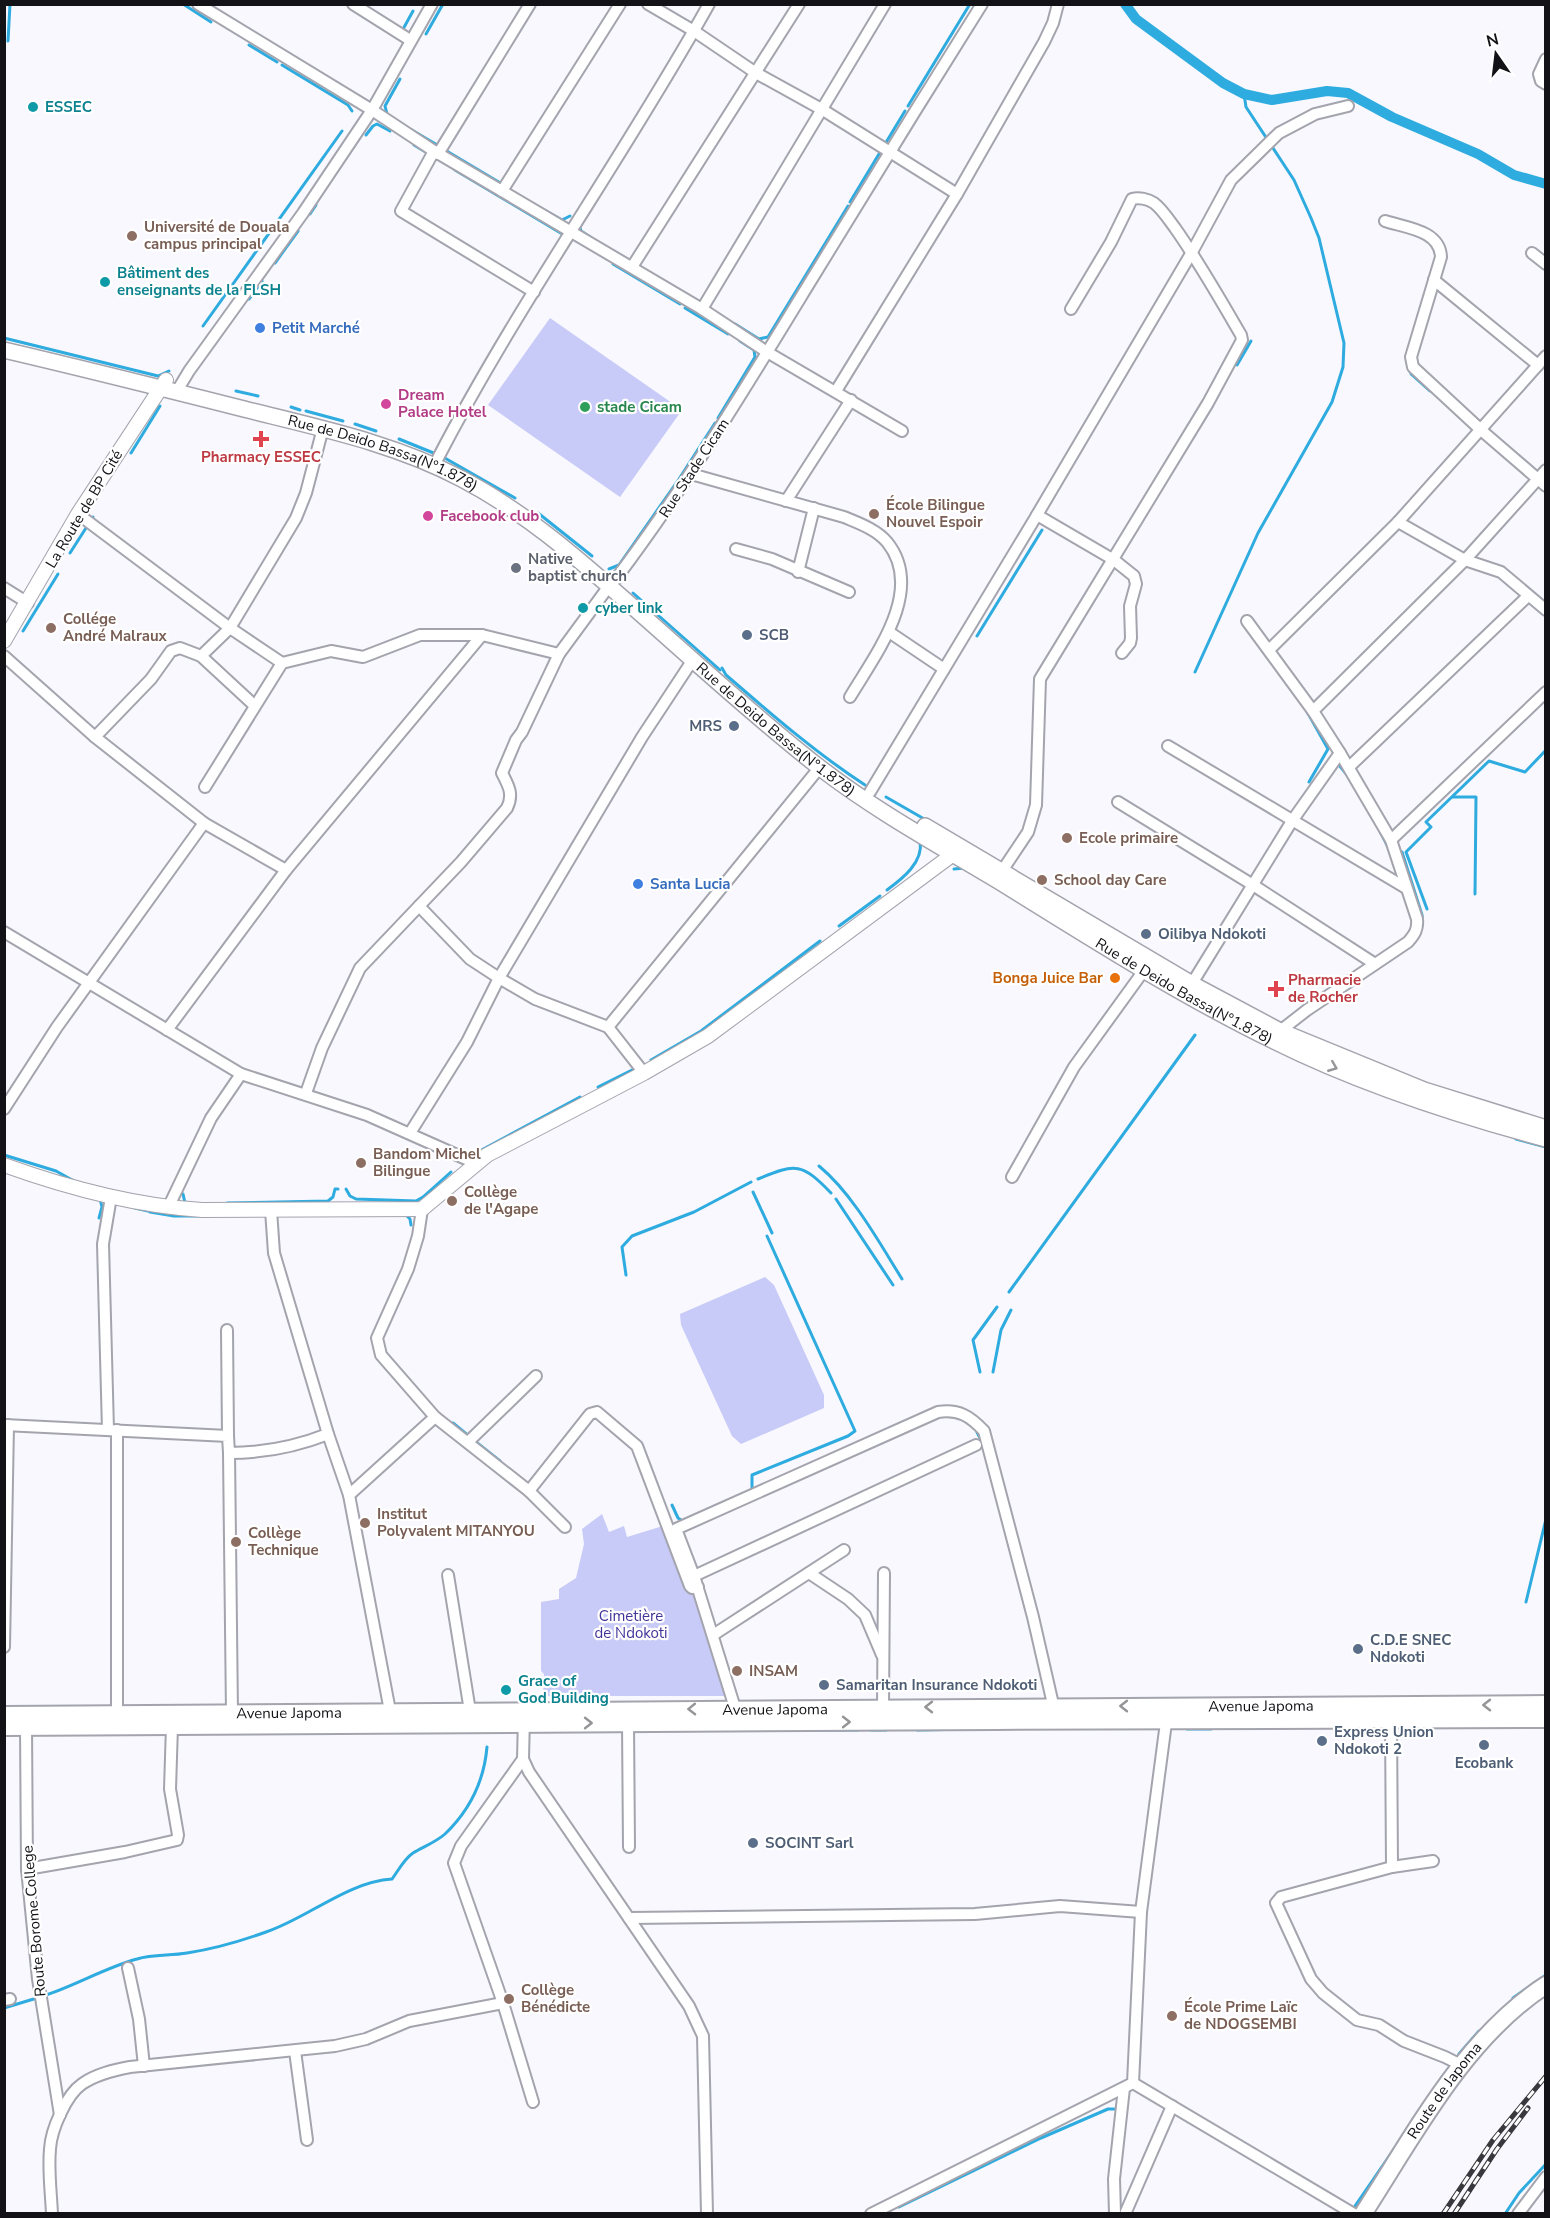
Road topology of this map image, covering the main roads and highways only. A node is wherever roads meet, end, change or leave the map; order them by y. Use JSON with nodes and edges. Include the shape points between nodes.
{"nodes":[{"id":1,"x":4,"y":342,"type":"edge"},
{"id":2,"x":4,"y":350,"type":"edge"},
{"id":3,"x":171,"y":385,"type":"junction"},
{"id":4,"x":612,"y":583,"type":"junction"},
{"id":5,"x":751,"y":705,"type":"junction"},
{"id":6,"x":955,"y":850,"type":"junction"},
{"id":7,"x":999,"y":875,"type":"junction"},
{"id":8,"x":1189,"y":989,"type":"junction"},
{"id":9,"x":1545,"y":1128,"type":"edge"},
{"id":10,"x":1545,"y":1139,"type":"edge"},
{"id":11,"x":1545,"y":1704,"type":"edge"},
{"id":12,"x":1055,"y":1714,"type":"junction"},
{"id":13,"x":1167,"y":1714,"type":"junction"},
{"id":14,"x":4,"y":1715,"type":"edge"},
{"id":15,"x":524,"y":1716,"type":"junction"},
{"id":16,"x":1545,"y":1719,"type":"edge"},
{"id":17,"x":118,"y":1720,"type":"junction"},
{"id":18,"x":4,"y":1727,"type":"edge"},
{"id":19,"x":1545,"y":1985,"type":"edge"},
{"id":20,"x":1363,"y":2214,"type":"edge"}],
"edges":[{"from":1,"to":3,"type":"main road"},
{"from":2,"to":3,"type":"main road","name":"Rue de Deido Bassa(N°1.878)"},
{"from":3,"to":4,"type":"main road","name":"Rue de Deido Bassa(N°1.878)","via":[[402,452],[464,480],[527,519]]},
{"from":3,"to":4,"type":"main road","via":[[257,402],[368,433],[438,458],[520,504]]},
{"from":4,"to":5,"type":"main road"},
{"from":4,"to":5,"type":"main road","name":"Rue de Deido Bassa(N°1.878)","via":[[692,661]]},
{"from":5,"to":6,"type":"main road"},
{"from":5,"to":6,"type":"main road","name":"Rue de Deido Bassa(N°1.878)","via":[[820,767],[865,800]]},
{"from":6,"to":7,"type":"main road","name":"Rue de Deido Bassa(N°1.878)"},
{"from":7,"to":8,"type":"main road"},
{"from":7,"to":8,"type":"main road","name":"Rue de Deido Bassa(N°1.878)","via":[[1145,969]]},
{"from":8,"to":9,"type":"main road","via":[[1424,1090]]},
{"from":8,"to":10,"type":"main road","name":"Rue de Deido Bassa(N°1.878)","one_way":true,"via":[[1270,1039],[1341,1070],[1421,1101]]},
{"from":11,"to":13,"type":"main road","name":"Avenue Japoma","one_way":true},
{"from":12,"to":13,"type":"main road","name":"Avenue Japoma"},
{"from":12,"to":15,"type":"main road","name":"Avenue Japoma","one_way":true,"via":[[883,1707]]},
{"from":15,"to":12,"type":"main road","name":"Avenue Japoma","one_way":true,"via":[[628,1723]]},
{"from":13,"to":16,"type":"main road","name":"Avenue Japoma","via":[[1391,1720]]},
{"from":14,"to":17,"type":"main road","name":"Avenue Japoma"},
{"from":15,"to":17,"type":"main road","name":"Avenue Japoma","via":[[390,1711],[232,1713]]},
{"from":15,"to":17,"type":"main road","name":"Avenue Japoma","via":[[172,1726]]},
{"from":17,"to":18,"type":"main road","name":"Avenue Japoma"},
{"from":19,"to":20,"type":"main road","name":"Route de Japoma","via":[[1515,2007],[1461,2065]]}]}
